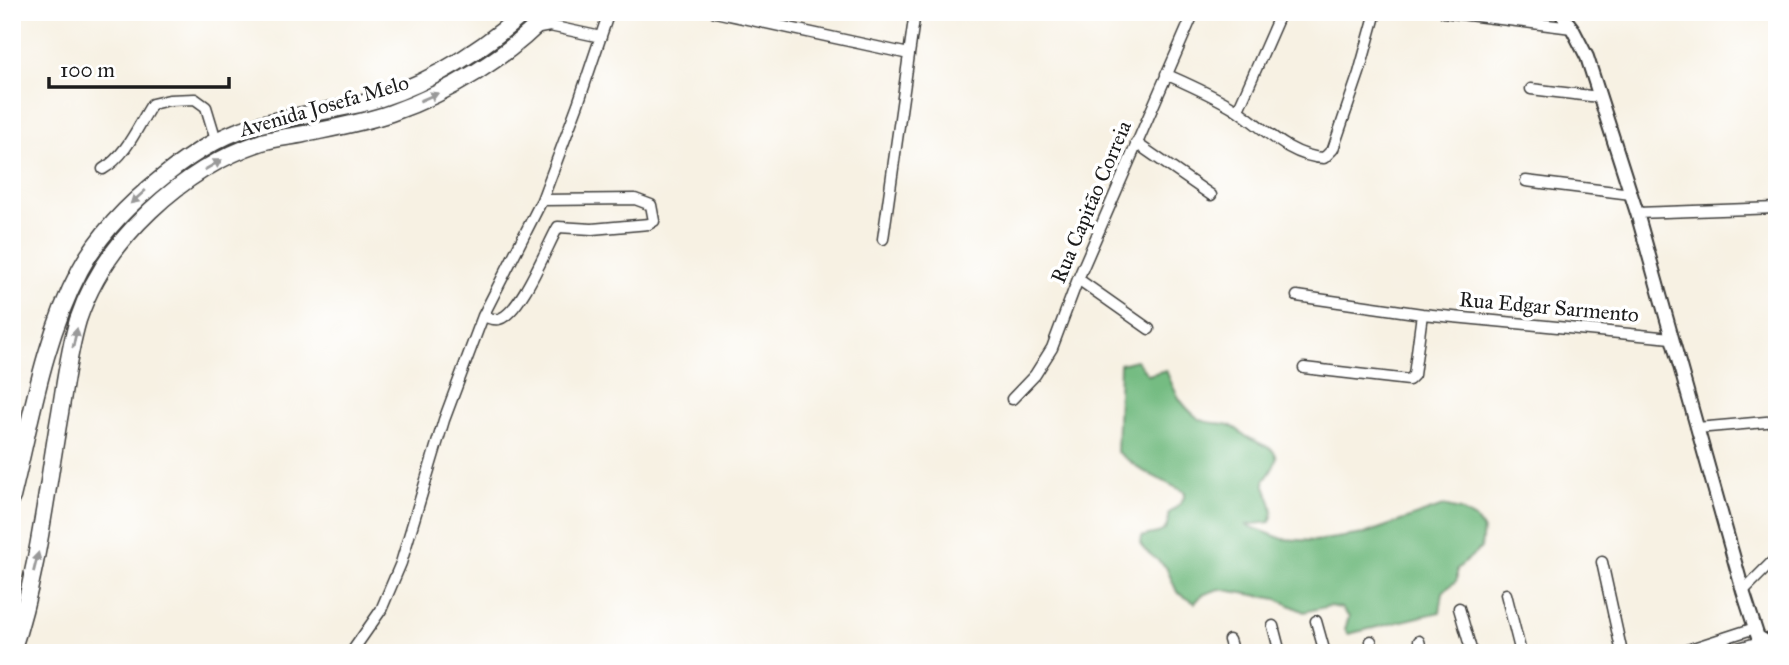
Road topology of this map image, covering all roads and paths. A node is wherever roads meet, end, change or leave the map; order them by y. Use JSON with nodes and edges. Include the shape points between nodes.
{"nodes":[{"id":1,"x":525,"y":12,"type":"edge"},
{"id":2,"x":550,"y":12,"type":"edge"},
{"id":3,"x":715,"y":12,"type":"edge"},
{"id":4,"x":915,"y":12,"type":"edge"},
{"id":5,"x":1194,"y":12,"type":"edge"},
{"id":6,"x":1281,"y":12,"type":"edge"},
{"id":7,"x":1376,"y":12,"type":"edge"},
{"id":8,"x":1444,"y":12,"type":"edge"},
{"id":9,"x":1560,"y":12,"type":"edge"},
{"id":10,"x":610,"y":13,"type":"edge"},
{"id":11,"x":1572,"y":28,"type":"junction"},
{"id":12,"x":533,"y":29,"type":"junction"},
{"id":13,"x":601,"y":37,"type":"junction"},
{"id":14,"x":909,"y":54,"type":"junction"},
{"id":15,"x":1166,"y":74,"type":"junction"},
{"id":16,"x":1531,"y":89,"type":"dead end"},
{"id":17,"x":1599,"y":97,"type":"junction"},
{"id":18,"x":1238,"y":110,"type":"junction"},
{"id":19,"x":216,"y":140,"type":"junction"},
{"id":20,"x":1136,"y":143,"type":"junction"},
{"id":21,"x":103,"y":169,"type":"dead end"},
{"id":22,"x":1526,"y":181,"type":"dead end"},
{"id":23,"x":1631,"y":194,"type":"junction"},
{"id":24,"x":1211,"y":195,"type":"dead end"},
{"id":25,"x":542,"y":200,"type":"junction"},
{"id":26,"x":1777,"y":208,"type":"edge"},
{"id":27,"x":1637,"y":214,"type":"junction"},
{"id":28,"x":883,"y":239,"type":"dead end"},
{"id":29,"x":1078,"y":279,"type":"junction"},
{"id":30,"x":1297,"y":296,"type":"dead end"},
{"id":31,"x":1422,"y":314,"type":"junction"},
{"id":32,"x":483,"y":316,"type":"junction"},
{"id":33,"x":1149,"y":330,"type":"dead end"},
{"id":34,"x":1671,"y":338,"type":"junction"},
{"id":35,"x":1304,"y":368,"type":"dead end"},
{"id":36,"x":1012,"y":400,"type":"dead end"},
{"id":37,"x":1777,"y":421,"type":"edge"},
{"id":38,"x":1697,"y":428,"type":"junction"},
{"id":39,"x":12,"y":497,"type":"edge"},
{"id":40,"x":1777,"y":556,"type":"edge"},
{"id":41,"x":1602,"y":562,"type":"dead end"},
{"id":42,"x":1743,"y":591,"type":"junction"},
{"id":43,"x":1506,"y":594,"type":"dead end"},
{"id":44,"x":1459,"y":608,"type":"dead end"},
{"id":45,"x":1316,"y":621,"type":"dead end"},
{"id":46,"x":1273,"y":626,"type":"dead end"},
{"id":47,"x":1229,"y":640,"type":"dead end"},
{"id":48,"x":1759,"y":640,"type":"edge"},
{"id":49,"x":1371,"y":641,"type":"dead end"},
{"id":50,"x":1419,"y":641,"type":"dead end"},
{"id":51,"x":1777,"y":648,"type":"edge"},
{"id":52,"x":12,"y":651,"type":"edge"},
{"id":53,"x":351,"y":653,"type":"edge"},
{"id":54,"x":1233,"y":653,"type":"edge"},
{"id":55,"x":1280,"y":653,"type":"edge"},
{"id":56,"x":1325,"y":653,"type":"edge"},
{"id":57,"x":1374,"y":653,"type":"edge"},
{"id":58,"x":1422,"y":653,"type":"edge"},
{"id":59,"x":1472,"y":653,"type":"edge"},
{"id":60,"x":1521,"y":653,"type":"edge"},
{"id":61,"x":1622,"y":653,"type":"edge"},
{"id":62,"x":1678,"y":653,"type":"edge"},
{"id":63,"x":1721,"y":653,"type":"edge"}],
"edges":[{"from":1,"to":19,"type":"main road","name":"Avenida Josefa Melo","via":[[470,55],[421,81],[361,103],[258,125]]},
{"from":2,"to":12,"type":"main road","name":"Avenida Josefa Melo"},
{"from":3,"to":14,"type":"street"},
{"from":4,"to":14,"type":"street"},
{"from":5,"to":15,"type":"street","name":"Rua Capitão Correia"},
{"from":6,"to":18,"type":"street"},
{"from":7,"to":18,"type":"street","via":[[1333,149],[1324,158],[1280,142]]},
{"from":8,"to":11,"type":"street"},
{"from":9,"to":11,"type":"street"},
{"from":10,"to":13,"type":"street"},
{"from":11,"to":17,"type":"street"},
{"from":12,"to":13,"type":"street","via":[[550,26]]},
{"from":52,"to":12,"type":"main road","name":"Avenida Josefa Melo","one_way":true,"via":[[39,551],[79,320],[97,281],[138,223],[185,181],[229,156],[264,142],[391,113],[438,94],[475,73]]},
{"from":13,"to":25,"type":"street"},
{"from":14,"to":28,"type":"street"},
{"from":15,"to":18,"type":"street"},
{"from":15,"to":20,"type":"street","name":"Rua Capitão Correia"},
{"from":16,"to":17,"type":"street"},
{"from":17,"to":23,"type":"street"},
{"from":19,"to":21,"type":"street","via":[[206,107],[195,99],[152,104],[134,137]]},
{"from":19,"to":39,"type":"main road","name":"Avenida Josefa Melo","one_way":true,"via":[[136,198],[81,268],[41,372]]},
{"from":20,"to":24,"type":"street"},
{"from":20,"to":29,"type":"street","name":"Rua Capitão Correia"},
{"from":22,"to":23,"type":"street"},
{"from":23,"to":27,"type":"street"},
{"from":25,"to":32,"type":"street"},
{"from":25,"to":32,"type":"street","via":[[635,199],[651,205],[654,221],[610,228],[558,227],[533,279],[507,314],[496,319]]},
{"from":26,"to":27,"type":"street"},
{"from":27,"to":34,"type":"street"},
{"from":29,"to":33,"type":"street"},
{"from":29,"to":36,"type":"street","name":"Rua Capitão Correia","via":[[1046,360]]},
{"from":30,"to":31,"type":"street","name":"Rua Edgar Sarmento"},
{"from":31,"to":34,"type":"street","name":"Rua Edgar Sarmento"},
{"from":31,"to":35,"type":"street","via":[[1414,375],[1409,380]]},
{"from":32,"to":53,"type":"street","via":[[444,421],[401,563],[381,610]]},
{"from":34,"to":38,"type":"street"},
{"from":37,"to":38,"type":"street"},
{"from":38,"to":42,"type":"street"},
{"from":40,"to":42,"type":"street"},
{"from":41,"to":61,"type":"street"},
{"from":42,"to":48,"type":"street"},
{"from":43,"to":60,"type":"street"},
{"from":44,"to":59,"type":"street"},
{"from":45,"to":56,"type":"street"},
{"from":46,"to":55,"type":"street"},
{"from":47,"to":54,"type":"street"},
{"from":48,"to":51,"type":"street"},
{"from":48,"to":62,"type":"street"},
{"from":48,"to":63,"type":"street"},
{"from":49,"to":57,"type":"street"},
{"from":50,"to":58,"type":"street"}]}
